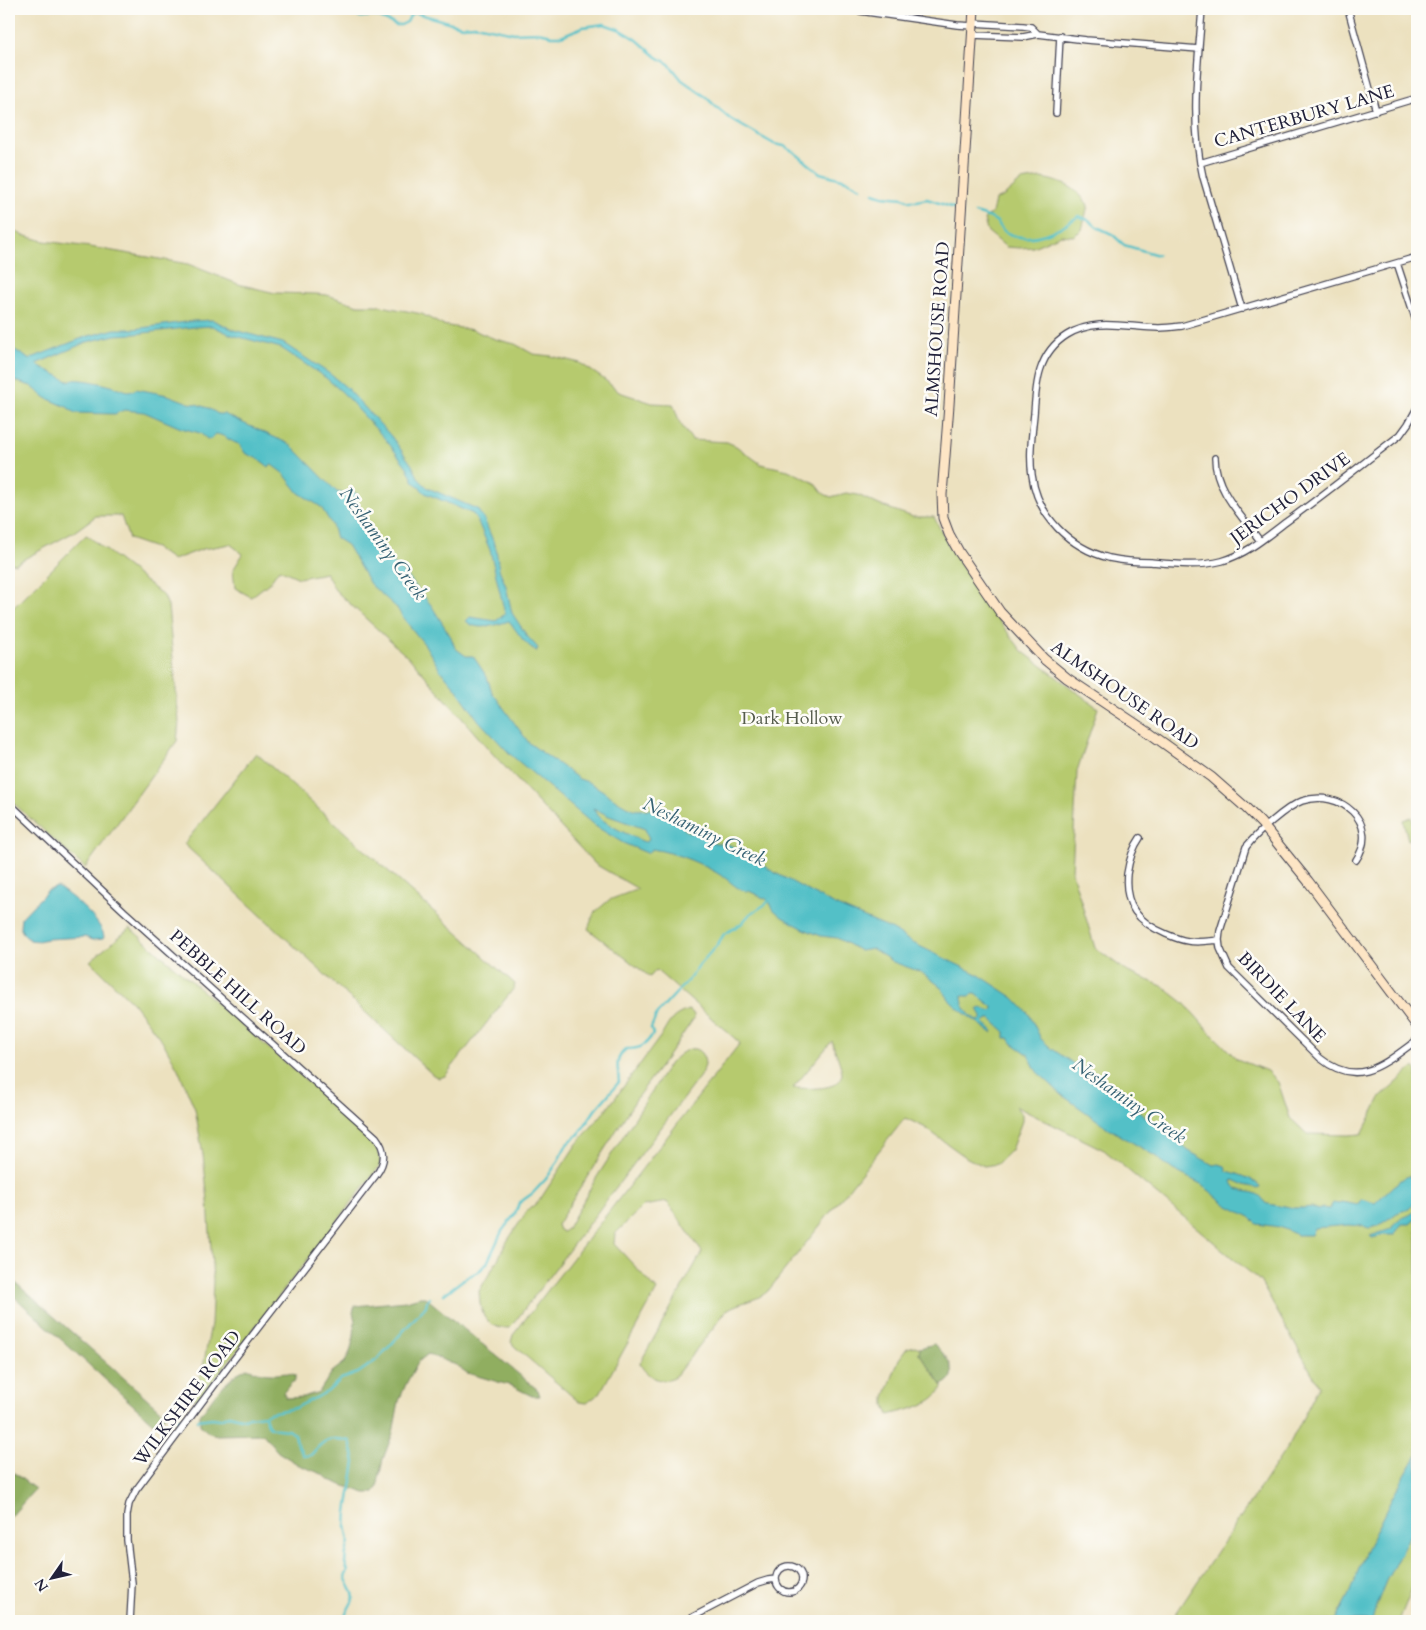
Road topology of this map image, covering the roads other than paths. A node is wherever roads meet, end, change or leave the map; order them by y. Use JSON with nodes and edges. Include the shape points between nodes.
{"nodes":[{"id":1,"x":846,"y":9,"type":"edge"},
{"id":2,"x":974,"y":9,"type":"edge"},
{"id":3,"x":1202,"y":9,"type":"edge"},
{"id":4,"x":1348,"y":9,"type":"edge"},
{"id":5,"x":972,"y":28,"type":"junction"},
{"id":6,"x":1038,"y":34,"type":"junction"},
{"id":7,"x":1060,"y":36,"type":"junction"},
{"id":8,"x":1199,"y":49,"type":"junction"},
{"id":9,"x":1417,"y":98,"type":"edge"},
{"id":10,"x":1376,"y":111,"type":"junction"},
{"id":11,"x":1056,"y":113,"type":"dead end"},
{"id":12,"x":1200,"y":163,"type":"junction"},
{"id":13,"x":1417,"y":257,"type":"edge"},
{"id":14,"x":1397,"y":263,"type":"junction"},
{"id":15,"x":1242,"y":309,"type":"junction"},
{"id":16,"x":1417,"y":324,"type":"edge"},
{"id":17,"x":1417,"y":408,"type":"edge"},
{"id":18,"x":1415,"y":416,"type":"edge"},
{"id":19,"x":1215,"y":458,"type":"dead end"},
{"id":20,"x":1260,"y":541,"type":"junction"},
{"id":21,"x":9,"y":804,"type":"edge"},
{"id":22,"x":1265,"y":828,"type":"junction"},
{"id":23,"x":1140,"y":838,"type":"dead end"},
{"id":24,"x":1356,"y":860,"type":"dead end"},
{"id":25,"x":1219,"y":940,"type":"junction"},
{"id":26,"x":1417,"y":1026,"type":"edge"},
{"id":27,"x":1417,"y":1040,"type":"edge"},
{"id":28,"x":344,"y":1218,"type":"joint"},
{"id":29,"x":776,"y":1579,"type":"junction"},
{"id":30,"x":130,"y":1621,"type":"edge"},
{"id":31,"x":685,"y":1621,"type":"edge"}],
"edges":[{"from":1,"to":5,"type":"street"},
{"from":2,"to":5,"type":"main road","name":"ALMSHOUSE ROAD"},
{"from":3,"to":8,"type":"street"},
{"from":4,"to":10,"type":"street"},
{"from":5,"to":6,"type":"street","via":[[1022,37]]},
{"from":5,"to":6,"type":"street","via":[[1023,26],[1031,27]]},
{"from":5,"to":22,"type":"main road","name":"ALMSHOUSE ROAD","via":[[943,518],[956,547],[1000,612],[1044,659],[1211,777]]},
{"from":6,"to":7,"type":"street"},
{"from":7,"to":8,"type":"street"},
{"from":7,"to":11,"type":"street"},
{"from":8,"to":12,"type":"street","via":[[1196,97]]},
{"from":9,"to":10,"type":"street","name":"CANTERBURY LANE"},
{"from":10,"to":12,"type":"street","name":"CANTERBURY LANE"},
{"from":12,"to":15,"type":"street"},
{"from":13,"to":14,"type":"street","name":"JERICHO DRIVE"},
{"from":14,"to":15,"type":"street","name":"JERICHO DRIVE"},
{"from":14,"to":16,"type":"street"},
{"from":15,"to":20,"type":"street","name":"JERICHO DRIVE","via":[[1169,328],[1094,324],[1075,330],[1058,341],[1047,354],[1036,380],[1032,473],[1038,499],[1052,523],[1072,541],[1108,558],[1209,563],[1233,557]]},
{"from":17,"to":18,"type":"street","name":"JERICHO DRIVE"},
{"from":18,"to":20,"type":"street","name":"JERICHO DRIVE","via":[[1400,435]]},
{"from":19,"to":20,"type":"street","via":[[1220,484]]},
{"from":21,"to":28,"type":"street","name":"PEBBLE HILL ROAD","via":[[376,1137],[384,1150],[383,1164]]},
{"from":22,"to":24,"type":"street","name":"BIRDIE LANE","via":[[1288,808],[1302,801],[1316,798],[1335,801],[1352,811],[1364,829],[1364,844]]},
{"from":22,"to":25,"type":"street","name":"BIRDIE LANE","via":[[1245,849]]},
{"from":22,"to":26,"type":"main road","name":"ALMSHOUSE ROAD"},
{"from":23,"to":25,"type":"street","via":[[1129,861],[1127,881],[1130,902],[1138,916],[1151,927],[1184,941]]},
{"from":25,"to":27,"type":"street","name":"BIRDIE LANE","via":[[1224,959],[1232,972],[1331,1067],[1352,1073],[1369,1072]]},
{"from":28,"to":30,"type":"street","name":"WILKSHIRE ROAD","via":[[136,1490],[127,1515],[132,1583]]},
{"from":29,"to":29,"type":"street","via":[[780,1589],[789,1592],[797,1589],[802,1581],[800,1572],[788,1566],[780,1570]]},
{"from":29,"to":31,"type":"street","via":[[758,1583]]}]}
